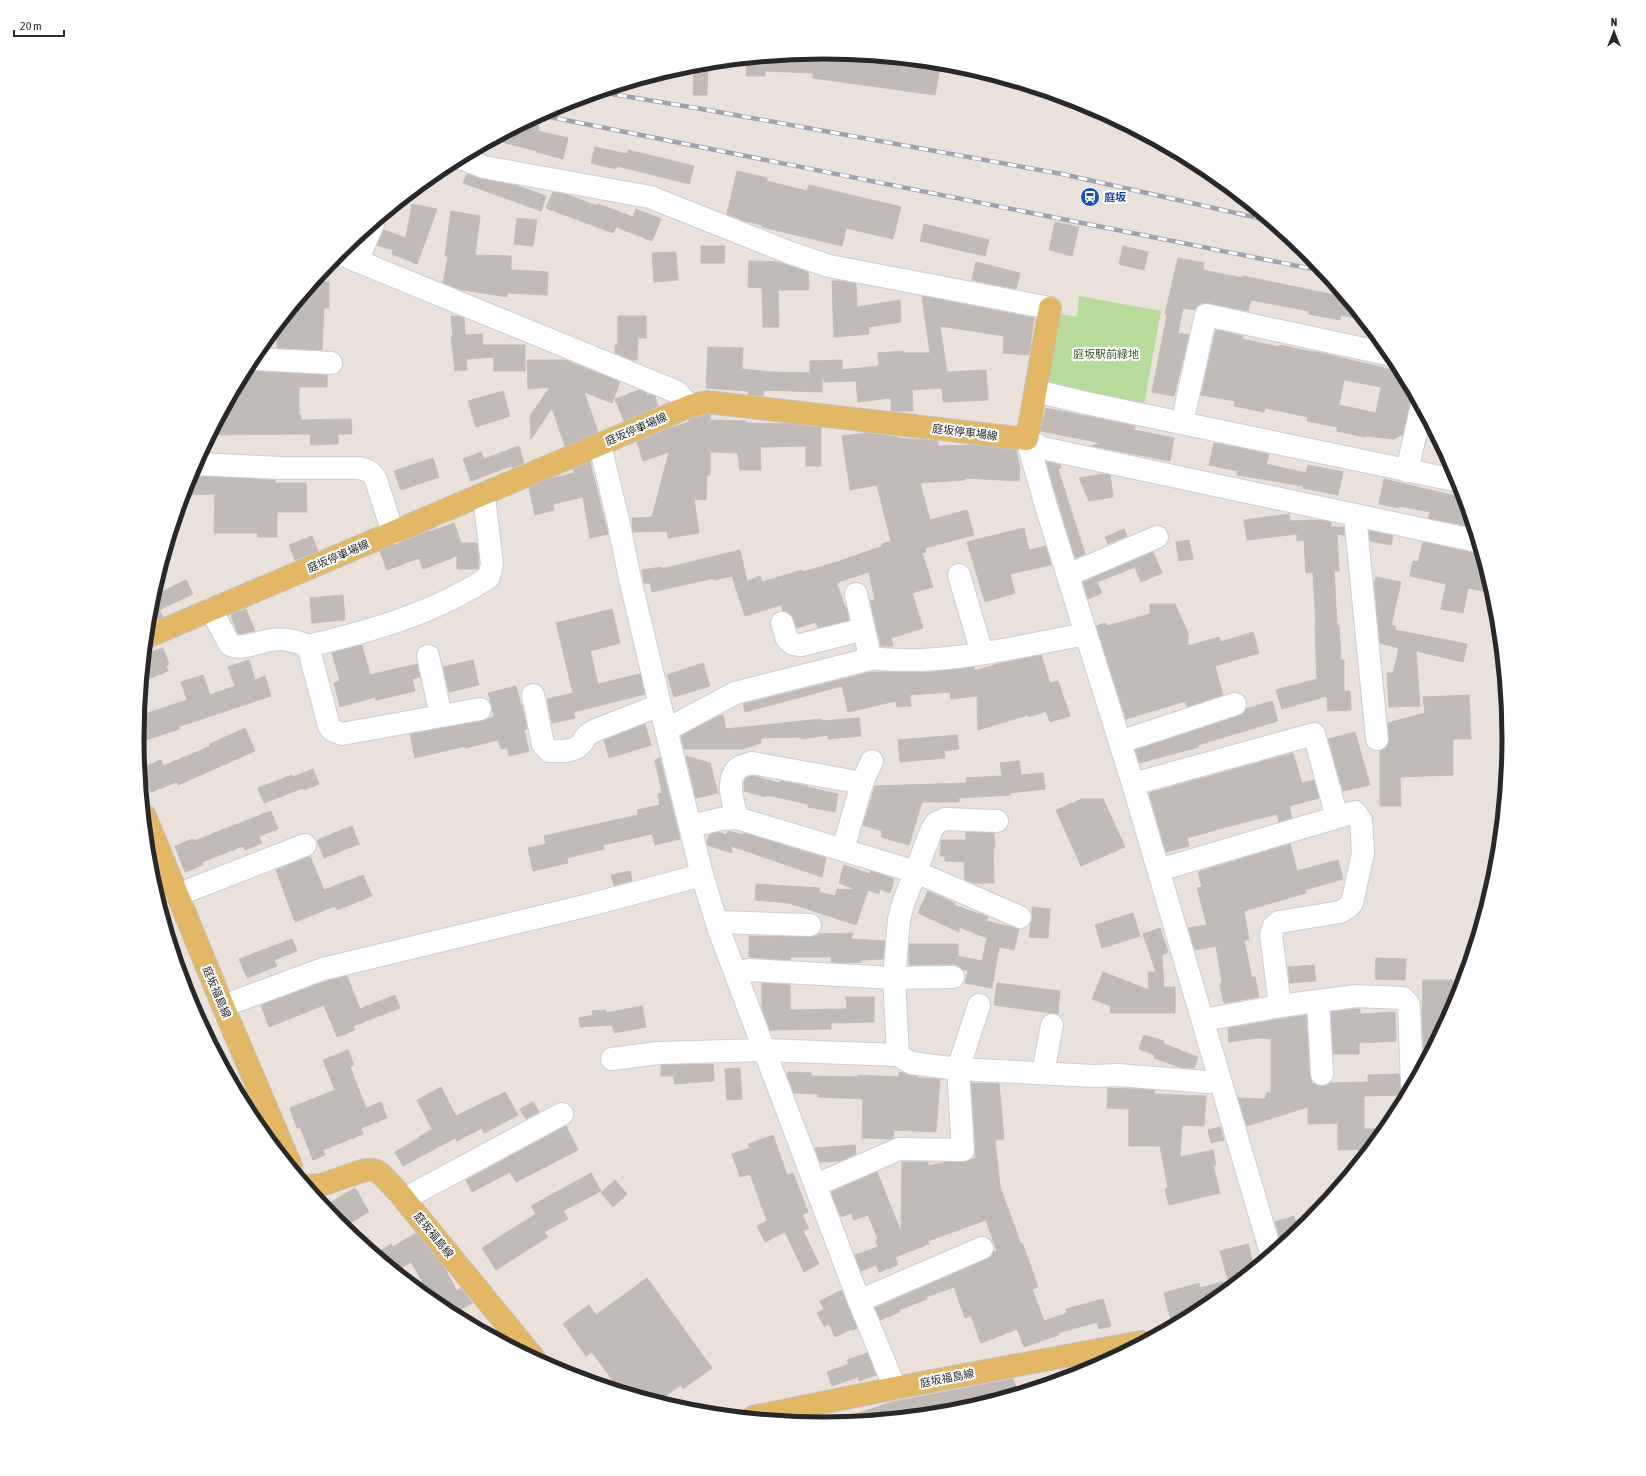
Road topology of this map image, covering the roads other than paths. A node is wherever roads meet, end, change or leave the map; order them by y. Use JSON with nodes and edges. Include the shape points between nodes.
{"nodes":[{"id":1,"x":467,"y":160,"type":"edge"},
{"id":2,"x":355,"y":246,"type":"edge"},
{"id":3,"x":347,"y":257,"type":"edge"},
{"id":4,"x":1050,"y":308,"type":"joint"},
{"id":5,"x":1382,"y":353,"type":"edge"},
{"id":6,"x":259,"y":359,"type":"edge"},
{"id":7,"x":331,"y":364,"type":"dead end"},
{"id":8,"x":1036,"y":391,"type":"junction"},
{"id":9,"x":690,"y":406,"type":"junction"},
{"id":10,"x":1420,"y":415,"type":"edge"},
{"id":11,"x":1182,"y":423,"type":"junction"},
{"id":12,"x":1027,"y":439,"type":"junction"},
{"id":13,"x":600,"y":445,"type":"junction"},
{"id":14,"x":202,"y":464,"type":"edge"},
{"id":15,"x":1407,"y":471,"type":"junction"},
{"id":16,"x":1451,"y":480,"type":"edge"},
{"id":17,"x":482,"y":495,"type":"junction"},
{"id":18,"x":1355,"y":515,"type":"junction"},
{"id":19,"x":393,"y":532,"type":"junction"},
{"id":20,"x":1157,"y":537,"type":"dead end"},
{"id":21,"x":1472,"y":540,"type":"edge"},
{"id":22,"x":959,"y":575,"type":"dead end"},
{"id":23,"x":1068,"y":575,"type":"junction"},
{"id":24,"x":856,"y":594,"type":"dead end"},
{"id":25,"x":211,"y":610,"type":"junction"},
{"id":26,"x":782,"y":623,"type":"dead end"},
{"id":27,"x":864,"y":629,"type":"junction"},
{"id":28,"x":1086,"y":634,"type":"junction"},
{"id":29,"x":152,"y":635,"type":"edge"},
{"id":30,"x":308,"y":646,"type":"junction"},
{"id":31,"x":982,"y":653,"type":"junction"},
{"id":32,"x":428,"y":656,"type":"dead end"},
{"id":33,"x":874,"y":658,"type":"junction"},
{"id":34,"x":533,"y":695,"type":"dead end"},
{"id":35,"x":1235,"y":704,"type":"dead end"},
{"id":36,"x":660,"y":705,"type":"junction"},
{"id":37,"x":480,"y":709,"type":"dead end"},
{"id":38,"x":441,"y":716,"type":"junction"},
{"id":39,"x":666,"y":730,"type":"junction"},
{"id":40,"x":1377,"y":739,"type":"dead end"},
{"id":41,"x":1120,"y":742,"type":"junction"},
{"id":42,"x":872,"y":761,"type":"dead end"},
{"id":43,"x":862,"y":783,"type":"junction"},
{"id":44,"x":1133,"y":784,"type":"junction"},
{"id":45,"x":1337,"y":817,"type":"junction"},
{"id":46,"x":737,"y":818,"type":"junction"},
{"id":47,"x":997,"y":821,"type":"dead end"},
{"id":48,"x":691,"y":826,"type":"junction"},
{"id":49,"x":305,"y":845,"type":"dead end"},
{"id":50,"x":843,"y":850,"type":"junction"},
{"id":51,"x":155,"y":855,"type":"edge"},
{"id":52,"x":1159,"y":870,"type":"junction"},
{"id":53,"x":916,"y":872,"type":"junction"},
{"id":54,"x":702,"y":875,"type":"junction"},
{"id":55,"x":177,"y":895,"type":"junction"},
{"id":56,"x":1020,"y":917,"type":"dead end"},
{"id":57,"x":717,"y":922,"type":"junction"},
{"id":58,"x":810,"y":925,"type":"dead end"},
{"id":59,"x":736,"y":972,"type":"junction"},
{"id":60,"x":953,"y":977,"type":"dead end"},
{"id":61,"x":894,"y":978,"type":"junction"},
{"id":62,"x":1318,"y":1002,"type":"junction"},
{"id":63,"x":979,"y":1005,"type":"dead end"},
{"id":64,"x":223,"y":1006,"type":"junction"},
{"id":65,"x":1280,"y":1006,"type":"junction"},
{"id":66,"x":1203,"y":1020,"type":"junction"},
{"id":67,"x":1052,"y":1025,"type":"dead end"},
{"id":68,"x":765,"y":1050,"type":"junction"},
{"id":69,"x":898,"y":1055,"type":"junction"},
{"id":70,"x":612,"y":1059,"type":"dead end"},
{"id":71,"x":958,"y":1069,"type":"junction"},
{"id":72,"x":1043,"y":1073,"type":"junction"},
{"id":73,"x":1322,"y":1074,"type":"dead end"},
{"id":74,"x":1412,"y":1077,"type":"edge"},
{"id":75,"x":1220,"y":1081,"type":"junction"},
{"id":76,"x":562,"y":1114,"type":"dead end"},
{"id":77,"x":285,"y":1153,"type":"edge"},
{"id":78,"x":816,"y":1185,"type":"junction"},
{"id":79,"x":314,"y":1187,"type":"edge"},
{"id":80,"x":404,"y":1199,"type":"junction"},
{"id":81,"x":982,"y":1248,"type":"dead end"},
{"id":82,"x":1270,"y":1249,"type":"edge"},
{"id":83,"x":859,"y":1301,"type":"junction"},
{"id":84,"x":1126,"y":1345,"type":"edge"},
{"id":85,"x":526,"y":1348,"type":"edge"},
{"id":86,"x":895,"y":1388,"type":"junction"},
{"id":87,"x":765,"y":1414,"type":"edge"}],
"edges":[{"from":1,"to":4,"type":"street","via":[[484,167],[650,197],[829,266]]},
{"from":2,"to":3,"type":"street"},
{"from":3,"to":9,"type":"street","via":[[677,392]]},
{"from":4,"to":8,"type":"main road"},
{"from":5,"to":11,"type":"street","via":[[1206,315]]},
{"from":6,"to":7,"type":"street"},
{"from":8,"to":11,"type":"street"},
{"from":8,"to":12,"type":"main road"},
{"from":9,"to":12,"type":"main road","name":"庭坂停車場線","via":[[707,402]]},
{"from":9,"to":13,"type":"main road","name":"庭坂停車場線"},
{"from":10,"to":15,"type":"street"},
{"from":11,"to":15,"type":"street"},
{"from":12,"to":18,"type":"street","via":[[1042,448]]},
{"from":12,"to":23,"type":"street"},
{"from":13,"to":17,"type":"main road","name":"庭坂停車場線"},
{"from":13,"to":36,"type":"street"},
{"from":14,"to":19,"type":"street","via":[[368,470],[376,480]]},
{"from":15,"to":16,"type":"street"},
{"from":17,"to":19,"type":"main road","name":"庭坂停車場線"},
{"from":17,"to":30,"type":"street","via":[[492,564],[489,577],[464,592],[398,622]]},
{"from":18,"to":21,"type":"street"},
{"from":18,"to":40,"type":"street"},
{"from":19,"to":25,"type":"main road","name":"庭坂停車場線"},
{"from":20,"to":23,"type":"street"},
{"from":22,"to":31,"type":"street"},
{"from":23,"to":28,"type":"street"},
{"from":24,"to":27,"type":"street"},
{"from":25,"to":29,"type":"main road","name":"庭坂停車場線"},
{"from":25,"to":30,"type":"street","via":[[230,645],[236,647],[271,640],[294,641]]},
{"from":26,"to":27,"type":"street","via":[[787,639],[793,644],[801,645]]},
{"from":27,"to":33,"type":"street","via":[[869,652]]},
{"from":28,"to":31,"type":"street"},
{"from":28,"to":41,"type":"street"},
{"from":30,"to":38,"type":"street","via":[[328,726],[332,730],[342,734]]},
{"from":31,"to":33,"type":"street","via":[[930,659]]},
{"from":32,"to":38,"type":"street"},
{"from":33,"to":39,"type":"street","via":[[735,693]]},
{"from":34,"to":36,"type":"street","via":[[543,744],[549,751],[564,751],[579,746],[586,735]]},
{"from":35,"to":41,"type":"street"},
{"from":36,"to":39,"type":"street"},
{"from":37,"to":38,"type":"street"},
{"from":39,"to":48,"type":"street"},
{"from":41,"to":44,"type":"street"},
{"from":42,"to":43,"type":"street"},
{"from":43,"to":46,"type":"street","via":[[752,763],[737,769],[732,780]]},
{"from":43,"to":50,"type":"street"},
{"from":44,"to":45,"type":"street","via":[[1314,734]]},
{"from":44,"to":52,"type":"street"},
{"from":45,"to":52,"type":"street"},
{"from":45,"to":65,"type":"street","via":[[1355,812],[1361,820],[1363,853],[1352,903],[1340,912],[1279,922],[1274,926],[1271,934]]},
{"from":46,"to":48,"type":"street"},
{"from":46,"to":50,"type":"street"},
{"from":47,"to":53,"type":"street","via":[[945,819],[936,822]]},
{"from":48,"to":54,"type":"street"},
{"from":49,"to":55,"type":"street"},
{"from":50,"to":53,"type":"street"},
{"from":51,"to":55,"type":"main road","name":"庭坂福島線"},
{"from":52,"to":66,"type":"street"},
{"from":53,"to":56,"type":"street"},
{"from":53,"to":61,"type":"street","via":[[899,919]]},
{"from":54,"to":57,"type":"street"},
{"from":54,"to":64,"type":"street","via":[[323,969]]},
{"from":55,"to":64,"type":"main road","name":"庭坂福島線"},
{"from":57,"to":58,"type":"street"},
{"from":57,"to":59,"type":"street"},
{"from":59,"to":61,"type":"street","via":[[749,970]]},
{"from":59,"to":68,"type":"street"},
{"from":60,"to":61,"type":"street"},
{"from":61,"to":69,"type":"street"},
{"from":62,"to":65,"type":"street"},
{"from":62,"to":73,"type":"street"},
{"from":62,"to":74,"type":"street","via":[[1356,996],[1404,998],[1409,1005]]},
{"from":63,"to":71,"type":"street"},
{"from":64,"to":77,"type":"main road","name":"庭坂福島線"},
{"from":65,"to":66,"type":"street"},
{"from":66,"to":75,"type":"street"},
{"from":67,"to":72,"type":"street"},
{"from":68,"to":69,"type":"street"},
{"from":68,"to":70,"type":"street","via":[[658,1053]]},
{"from":68,"to":78,"type":"street"},
{"from":69,"to":71,"type":"street","via":[[911,1064]]},
{"from":71,"to":72,"type":"street"},
{"from":71,"to":78,"type":"street","via":[[963,1150],[899,1149]]},
{"from":72,"to":75,"type":"street"},
{"from":75,"to":82,"type":"street"},
{"from":76,"to":80,"type":"street"},
{"from":78,"to":83,"type":"street"},
{"from":79,"to":80,"type":"main road","name":"庭坂福島線","via":[[365,1170],[374,1170]]},
{"from":80,"to":85,"type":"main road","name":"庭坂福島線"},
{"from":81,"to":83,"type":"street"},
{"from":83,"to":86,"type":"street"},
{"from":84,"to":86,"type":"main road","name":"庭坂福島線"},
{"from":86,"to":87,"type":"main road","name":"庭坂福島線"}]}
